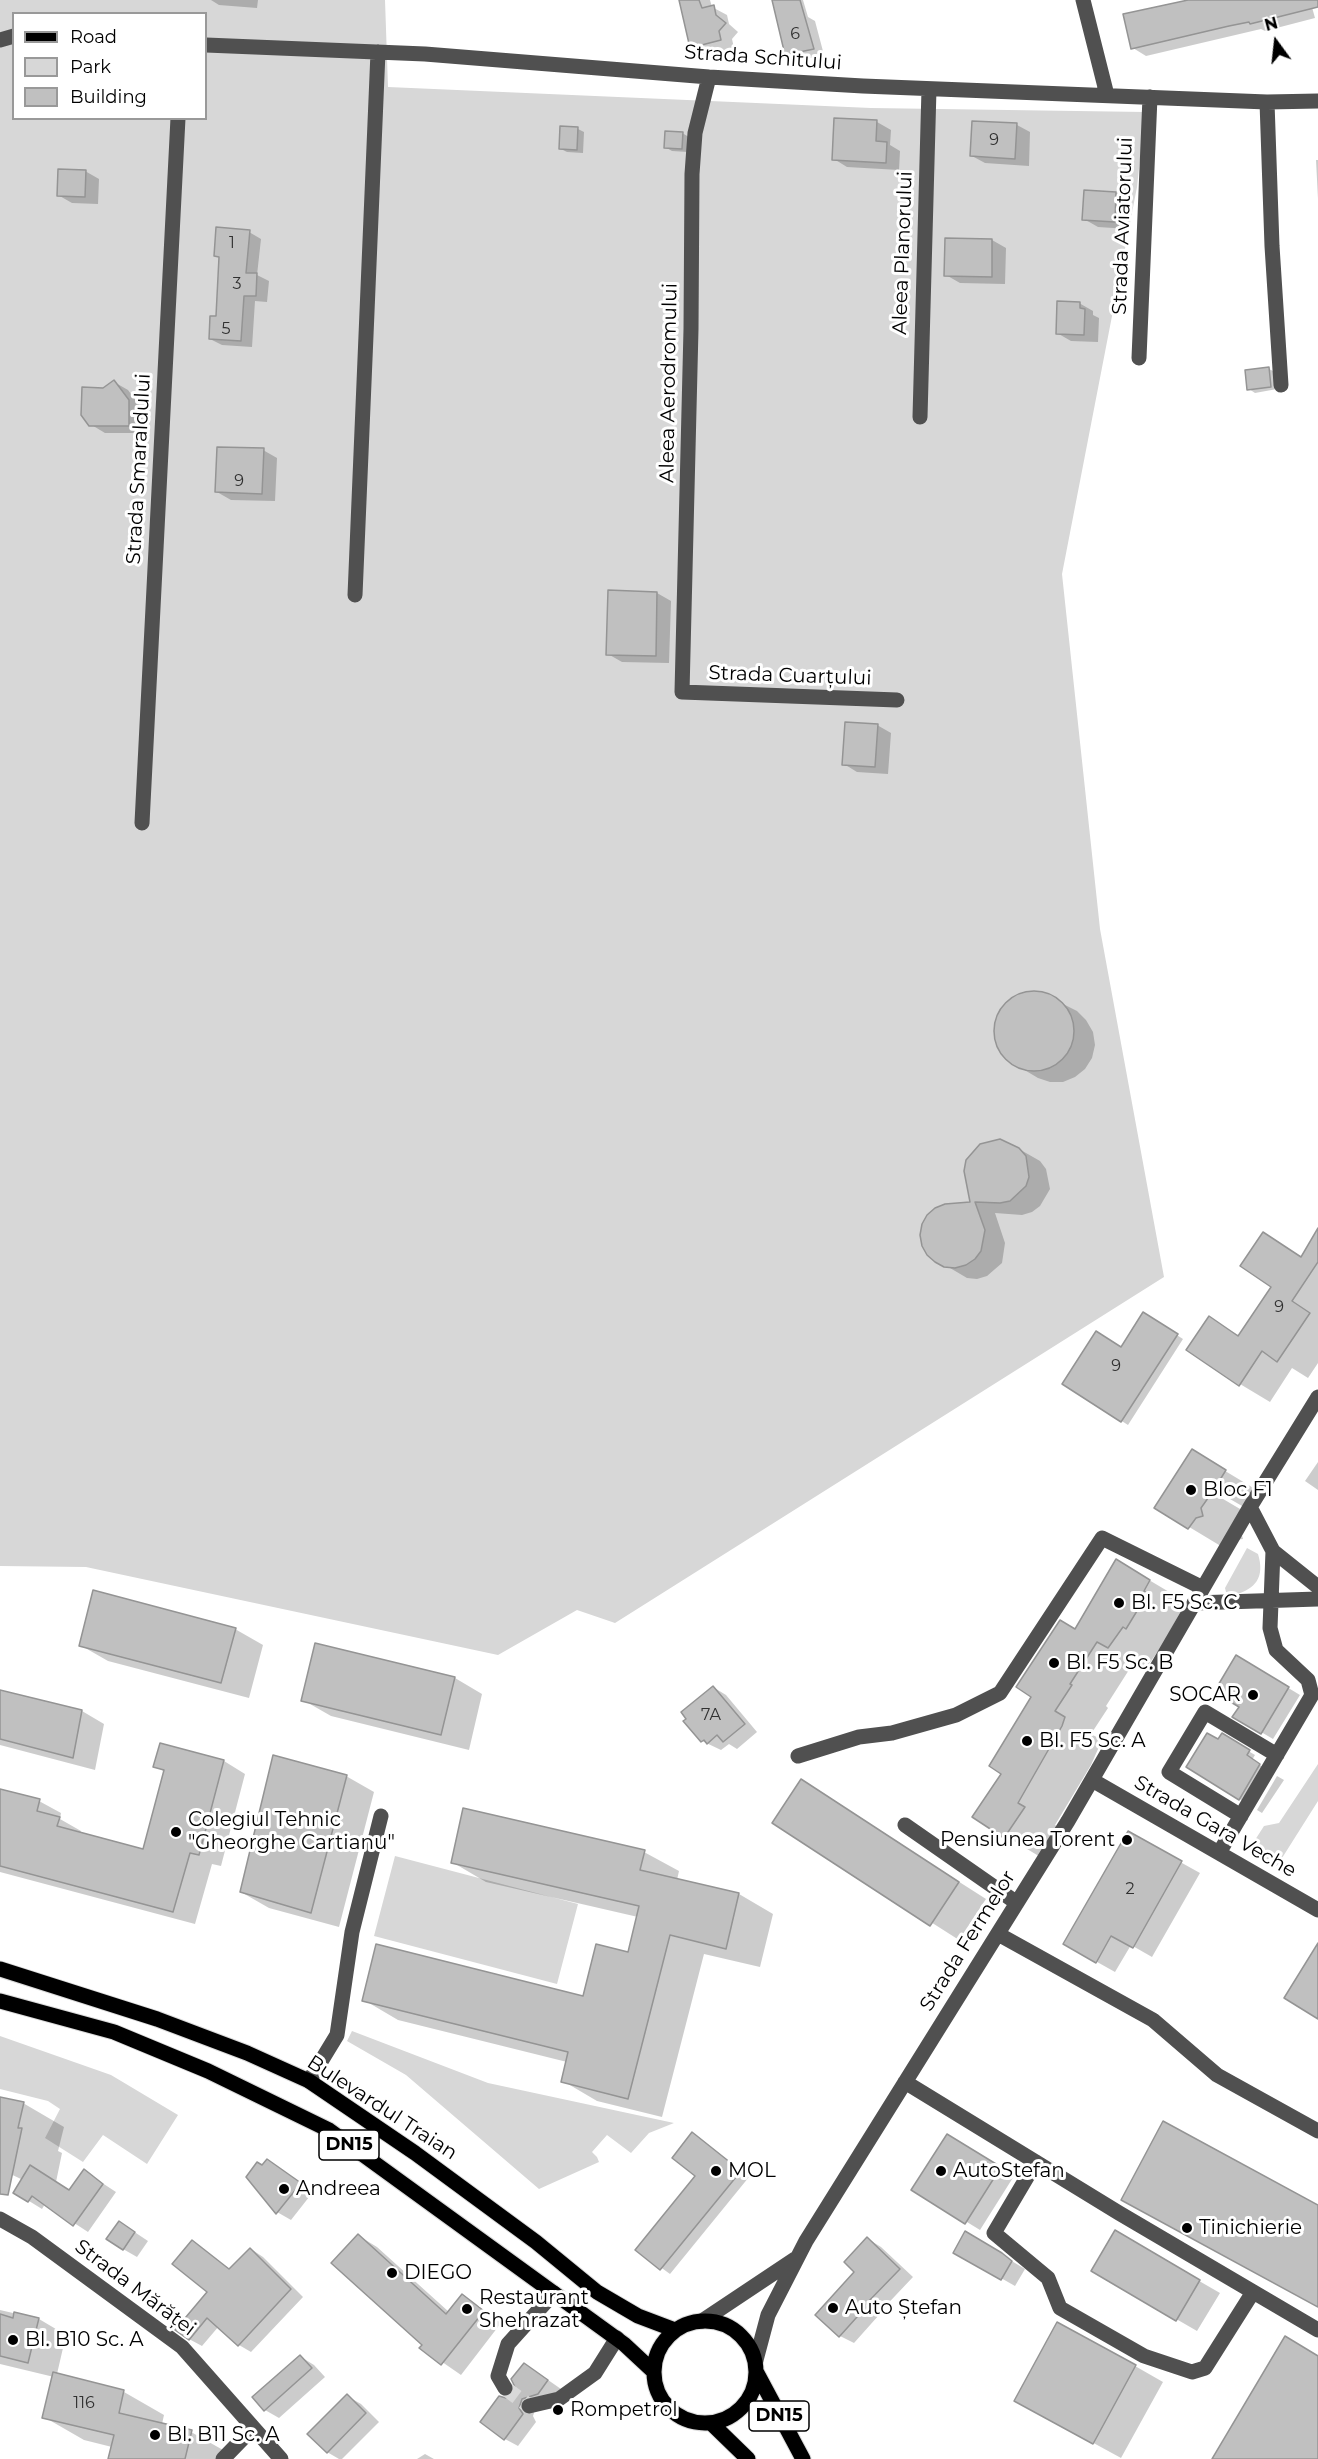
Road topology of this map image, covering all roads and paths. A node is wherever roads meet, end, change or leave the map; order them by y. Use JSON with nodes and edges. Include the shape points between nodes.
{"nodes":[{"id":1,"x":1083,"y":0,"type":"edge"},
{"id":2,"x":207,"y":45,"type":"edge"},
{"id":3,"x":378,"y":52,"type":"junction"},
{"id":4,"x":709,"y":77,"type":"junction"},
{"id":5,"x":929,"y":89,"type":"junction"},
{"id":6,"x":1107,"y":95,"type":"junction"},
{"id":7,"x":1150,"y":97,"type":"junction"},
{"id":8,"x":1318,"y":101,"type":"edge"},
{"id":9,"x":1267,"y":102,"type":"junction"},
{"id":10,"x":178,"y":120,"type":"edge"},
{"id":11,"x":1139,"y":358,"type":"dead end"},
{"id":12,"x":1281,"y":385,"type":"dead end"},
{"id":13,"x":920,"y":417,"type":"dead end"},
{"id":14,"x":355,"y":596,"type":"dead end"},
{"id":15,"x":682,"y":692,"type":"joint"},
{"id":16,"x":897,"y":700,"type":"dead end"},
{"id":17,"x":142,"y":823,"type":"dead end"},
{"id":18,"x":1318,"y":1397,"type":"edge"},
{"id":19,"x":1250,"y":1507,"type":"junction"},
{"id":20,"x":1273,"y":1551,"type":"junction"},
{"id":21,"x":1318,"y":1587,"type":"edge"},
{"id":22,"x":1203,"y":1588,"type":"junction"},
{"id":23,"x":1318,"y":1599,"type":"edge"},
{"id":24,"x":1270,"y":1601,"type":"junction"},
{"id":25,"x":1194,"y":1603,"type":"junction"},
{"id":26,"x":1276,"y":1755,"type":"junction"},
{"id":27,"x":798,"y":1756,"type":"dead end"},
{"id":28,"x":1092,"y":1780,"type":"junction"},
{"id":29,"x":381,"y":1816,"type":"dead end"},
{"id":30,"x":1241,"y":1816,"type":"junction"},
{"id":31,"x":905,"y":1825,"type":"dead end"},
{"id":32,"x":1219,"y":1853,"type":"junction"},
{"id":33,"x":1017,"y":1902,"type":"junction"},
{"id":34,"x":1318,"y":1910,"type":"edge"},
{"id":35,"x":998,"y":1934,"type":"junction"},
{"id":36,"x":0,"y":1969,"type":"edge"},
{"id":37,"x":0,"y":2001,"type":"edge"},
{"id":38,"x":309,"y":2082,"type":"junction"},
{"id":39,"x":905,"y":2082,"type":"junction"},
{"id":40,"x":1318,"y":2131,"type":"edge"},
{"id":41,"x":1036,"y":2162,"type":"junction"},
{"id":42,"x":0,"y":2219,"type":"edge"},
{"id":43,"x":798,"y":2257,"type":"junction"},
{"id":44,"x":1253,"y":2292,"type":"junction"},
{"id":45,"x":554,"y":2293,"type":"junction"},
{"id":46,"x":702,"y":2320,"type":"junction"},
{"id":47,"x":675,"y":2330,"type":"junction"},
{"id":48,"x":1318,"y":2330,"type":"edge"},
{"id":49,"x":617,"y":2338,"type":"junction"},
{"id":50,"x":756,"y":2366,"type":"junction"},
{"id":51,"x":653,"y":2371,"type":"junction"},
{"id":52,"x":505,"y":2388,"type":"dead end"},
{"id":53,"x":529,"y":2406,"type":"dead end"},
{"id":54,"x":711,"y":2424,"type":"junction"},
{"id":55,"x":253,"y":2427,"type":"junction"},
{"id":56,"x":223,"y":2459,"type":"edge"},
{"id":57,"x":281,"y":2459,"type":"edge"},
{"id":58,"x":748,"y":2459,"type":"edge"},
{"id":59,"x":803,"y":2459,"type":"edge"}],
"edges":[{"from":1,"to":6,"type":"street"},
{"from":2,"to":3,"type":"street","name":"Strada Schitului"},
{"from":3,"to":4,"type":"street","name":"Strada Schitului"},
{"from":3,"to":14,"type":"street"},
{"from":4,"to":5,"type":"street","name":"Strada Schitului"},
{"from":4,"to":15,"type":"street","name":"Aleea Aerodromului","via":[[695,133],[692,174]]},
{"from":5,"to":6,"type":"street","name":"Strada Schitului"},
{"from":5,"to":13,"type":"street","name":"Aleea Planorului"},
{"from":6,"to":7,"type":"street","name":"Strada Schitului"},
{"from":7,"to":9,"type":"street","name":"Strada Schitului"},
{"from":7,"to":11,"type":"street","name":"Strada Aviatorului"},
{"from":8,"to":9,"type":"street","name":"Strada Schitului"},
{"from":9,"to":12,"type":"street"},
{"from":10,"to":17,"type":"street","name":"Strada Smaraldului"},
{"from":15,"to":16,"type":"street","name":"Strada Cuarțului"},
{"from":18,"to":19,"type":"street","name":"Strada Fermelor"},
{"from":19,"to":20,"type":"street"},
{"from":19,"to":22,"type":"street","name":"Strada Fermelor"},
{"from":20,"to":21,"type":"street"},
{"from":20,"to":24,"type":"street"},
{"from":22,"to":25,"type":"street","name":"Strada Fermelor"},
{"from":22,"to":27,"type":"street","via":[[1102,1538],[1000,1693],[956,1715],[892,1733],[859,1737]]},
{"from":23,"to":24,"type":"street"},
{"from":24,"to":25,"type":"street"},
{"from":24,"to":26,"type":"street","via":[[1275,1650],[1308,1680],[1312,1695]]},
{"from":25,"to":28,"type":"street","name":"Strada Fermelor"},
{"from":26,"to":30,"type":"street"},
{"from":26,"to":30,"type":"street","via":[[1205,1712],[1169,1772]]},
{"from":28,"to":32,"type":"street","name":"Strada Gara Veche"},
{"from":28,"to":33,"type":"street","name":"Strada Fermelor"},
{"from":29,"to":38,"type":"street","via":[[352,1932],[337,2035]]},
{"from":30,"to":32,"type":"street"},
{"from":31,"to":33,"type":"street"},
{"from":32,"to":34,"type":"street","name":"Strada Gara Veche"},
{"from":33,"to":35,"type":"street","name":"Strada Fermelor"},
{"from":35,"to":39,"type":"street","name":"Strada Fermelor"},
{"from":35,"to":40,"type":"street","via":[[1153,2020],[1216,2074]]},
{"from":36,"to":38,"type":"main road","name":"Bulevardul Traian","number":"DN15","via":[[157,2019],[247,2053]]},
{"from":37,"to":45,"type":"main road","number":"DN15","via":[[114,2032],[208,2071],[329,2130]]},
{"from":38,"to":47,"type":"main road","name":"Bulevardul Traian","number":"DN15","via":[[415,2153],[597,2292],[638,2316]]},
{"from":39,"to":41,"type":"street"},
{"from":39,"to":43,"type":"street","name":"Strada Fermelor"},
{"from":41,"to":44,"type":"street"},
{"from":41,"to":44,"type":"street","via":[[994,2233],[1047,2278],[1060,2308],[1144,2356],[1192,2372],[1205,2368]]},
{"from":42,"to":55,"type":"street","name":"Strada Mărăței","via":[[32,2237],[182,2347]]},
{"from":43,"to":46,"type":"street","name":"Strada Fermelor"},
{"from":43,"to":50,"type":"street","name":"Strada Fermelor","via":[[768,2315]]},
{"from":44,"to":48,"type":"street"},
{"from":45,"to":49,"type":"main road","number":"DN15"},
{"from":45,"to":52,"type":"street","via":[[508,2344],[498,2376]]},
{"from":46,"to":47,"type":"main road"},
{"from":46,"to":50,"type":"main road","number":"DN15","via":[[736,2331],[750,2347]]},
{"from":47,"to":51,"type":"main road","via":[[663,2341]]},
{"from":49,"to":51,"type":"main road","number":"DN15"},
{"from":49,"to":53,"type":"street","via":[[595,2373],[559,2400]]},
{"from":50,"to":54,"type":"main road","number":"DN15","via":[[754,2388],[743,2407],[725,2420]]},
{"from":50,"to":59,"type":"main road","number":"DN15"},
{"from":51,"to":54,"type":"main road","number":"DN15","via":[[656,2389],[678,2416],[694,2423]]},
{"from":54,"to":58,"type":"main road","number":"DN15"},
{"from":55,"to":56,"type":"street"},
{"from":55,"to":57,"type":"street","name":"Strada Mărăței"}]}
